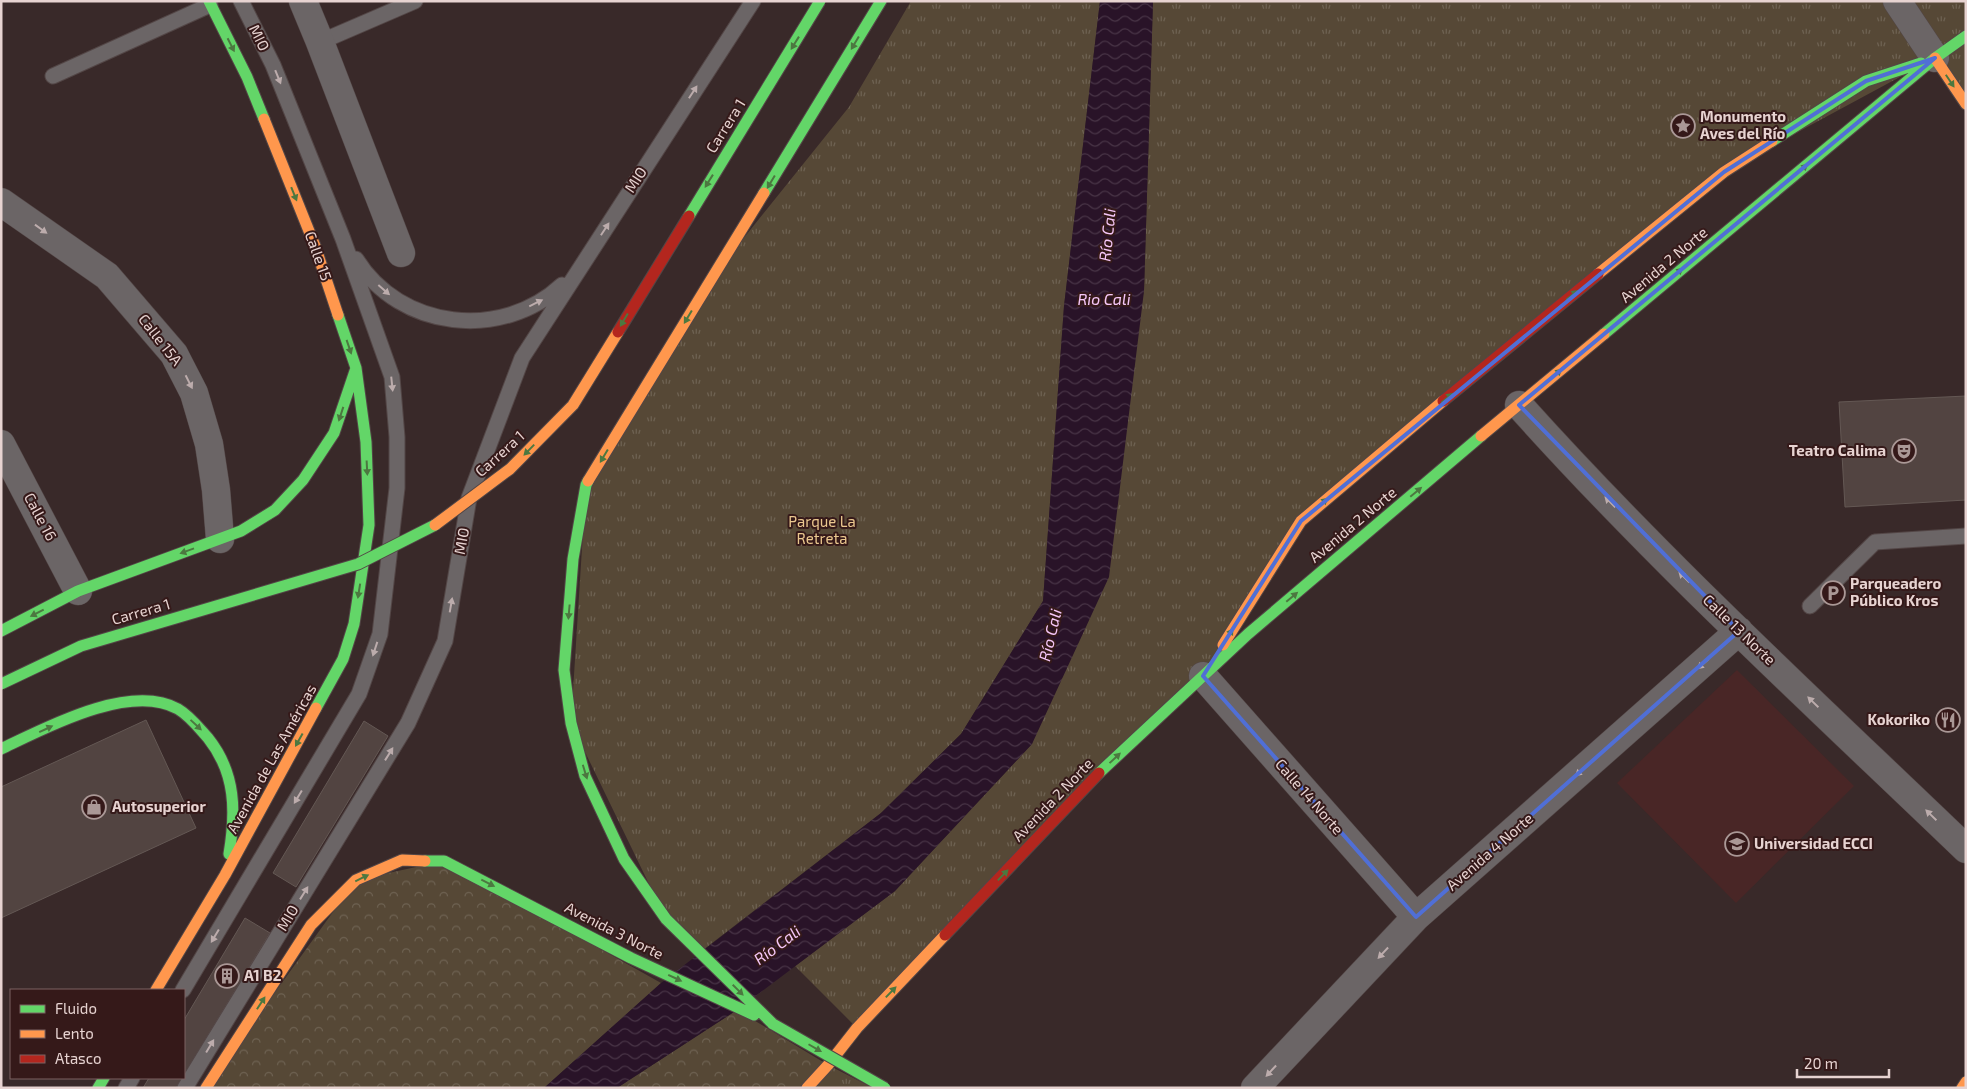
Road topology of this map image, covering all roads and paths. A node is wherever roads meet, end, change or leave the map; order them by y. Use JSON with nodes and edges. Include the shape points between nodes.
{"nodes":[{"id":1,"x":241,"y":1,"type":"edge"},
{"id":2,"x":303,"y":1,"type":"edge"},
{"id":3,"x":415,"y":1,"type":"edge"},
{"id":4,"x":753,"y":1,"type":"edge"},
{"id":5,"x":820,"y":1,"type":"edge"},
{"id":6,"x":881,"y":1,"type":"edge"},
{"id":7,"x":1897,"y":1,"type":"edge"},
{"id":8,"x":210,"y":3,"type":"edge"},
{"id":9,"x":1966,"y":36,"type":"edge"},
{"id":10,"x":320,"y":42,"type":"junction"},
{"id":11,"x":1935,"y":58,"type":"junction"},
{"id":12,"x":53,"y":76,"type":"dead end"},
{"id":13,"x":1966,"y":104,"type":"edge"},
{"id":14,"x":1,"y":202,"type":"edge"},
{"id":15,"x":343,"y":239,"type":"junction"},
{"id":16,"x":401,"y":253,"type":"dead end"},
{"id":17,"x":578,"y":270,"type":"junction"},
{"id":18,"x":356,"y":368,"type":"junction"},
{"id":19,"x":1519,"y":405,"type":"junction"},
{"id":20,"x":3,"y":450,"type":"edge"},
{"id":21,"x":370,"y":525,"type":"joint"},
{"id":22,"x":1966,"y":536,"type":"edge"},
{"id":23,"x":220,"y":539,"type":"junction"},
{"id":24,"x":78,"y":591,"type":"junction"},
{"id":25,"x":1810,"y":606,"type":"dead end"},
{"id":26,"x":1,"y":631,"type":"edge"},
{"id":27,"x":1739,"y":631,"type":"junction"},
{"id":28,"x":1203,"y":676,"type":"junction"},
{"id":29,"x":1,"y":684,"type":"edge"},
{"id":30,"x":1,"y":749,"type":"edge"},
{"id":31,"x":1966,"y":848,"type":"edge"},
{"id":32,"x":225,"y":875,"type":"junction"},
{"id":33,"x":1416,"y":917,"type":"junction"},
{"id":34,"x":157,"y":989,"type":"edge"},
{"id":35,"x":185,"y":989,"type":"edge"},
{"id":36,"x":772,"y":1024,"type":"junction"},
{"id":37,"x":828,"y":1065,"type":"junction"},
{"id":38,"x":1966,"y":1082,"type":"edge"},
{"id":39,"x":185,"y":1088,"type":"edge"},
{"id":40,"x":206,"y":1088,"type":"edge"},
{"id":41,"x":807,"y":1088,"type":"edge"},
{"id":42,"x":814,"y":1088,"type":"edge"},
{"id":43,"x":885,"y":1088,"type":"edge"},
{"id":44,"x":1255,"y":1088,"type":"edge"},
{"id":45,"x":1962,"y":1088,"type":"edge"}],
"edges":[{"from":1,"to":15,"type":"lane","name":"MIO","one_way":true,"via":[[273,65]]},
{"from":2,"to":10,"type":"street"},
{"from":3,"to":10,"type":"lane"},
{"from":17,"to":4,"type":"lane","name":"MIO","one_way":true},
{"from":5,"to":29,"type":"main road","name":"Carrera 1","one_way":true,"bridge":true,"via":[[572,405],[510,469],[438,523],[358,564],[81,646]]},
{"from":6,"to":36,"type":"main road","one_way":true,"via":[[586,485],[573,559],[564,670],[571,723],[586,776],[606,823],[624,859],[666,919]]},
{"from":7,"to":11,"type":"street"},
{"from":8,"to":12,"type":"lane"},
{"from":8,"to":18,"type":"main road","name":"Calle 15","one_way":true,"via":[[246,77],[315,246]]},
{"from":9,"to":11,"type":"main road","name":"Avenida 2 Norte"},
{"from":10,"to":16,"type":"street"},
{"from":11,"to":13,"type":"main road","one_way":true},
{"from":19,"to":11,"type":"main road","name":"Avenida 2 Norte","one_way":true},
{"from":28,"to":11,"type":"main road","one_way":true,"via":[[1302,521],[1489,362],[1724,172],[1866,81]]},
{"from":14,"to":23,"type":"street","name":"Calle 15A","one_way":true,"via":[[107,276],[174,354],[194,393],[209,444]]},
{"from":15,"to":17,"type":"lane","one_way":true,"via":[[365,273],[395,300],[432,316],[472,322],[512,315],[549,297]]},
{"from":15,"to":35,"type":"lane","name":"MIO","one_way":true,"via":[[392,377],[397,488],[380,634],[359,694]]},
{"from":39,"to":17,"type":"lane","name":"MIO","one_way":true,"via":[[408,723],[445,641],[469,498],[522,358]]},
{"from":18,"to":21,"type":"main road","name":"Calle 15","one_way":true,"via":[[366,442]]},
{"from":18,"to":23,"type":"main road","one_way":true,"via":[[334,433],[303,480],[275,510],[241,531]]},
{"from":27,"to":19,"type":"street","name":"Calle 13 Norte","one_way":true,"via":[[1644,537]]},
{"from":28,"to":19,"type":"main road","name":"Avenida 2 Norte","one_way":true,"via":[[1248,634]]},
{"from":20,"to":24,"type":"street","name":"Calle 16"},
{"from":21,"to":32,"type":"main road","name":"Avenida de Las Américas","one_way":true,"via":[[354,624],[343,659]]},
{"from":22,"to":25,"type":"lane","via":[[1875,542]]},
{"from":23,"to":24,"type":"main road","one_way":true},
{"from":24,"to":26,"type":"main road","one_way":true},
{"from":31,"to":27,"type":"street","name":"Calle 13 Norte","one_way":true},
{"from":27,"to":33,"type":"street","name":"Avenida 4 Norte","one_way":true},
{"from":28,"to":33,"type":"street","name":"Calle 14 Norte"},
{"from":37,"to":28,"type":"main road","name":"Avenida 2 Norte","one_way":true,"via":[[857,1028],[1104,768]]},
{"from":30,"to":32,"type":"main road","one_way":true,"via":[[100,706],[128,701],[156,703],[177,709],[200,728],[227,770],[233,792],[235,821]]},
{"from":32,"to":34,"type":"main road","name":"Avenida de Las Américas"},
{"from":33,"to":44,"type":"street","name":"Avenida 4 Norte","one_way":true},
{"from":40,"to":36,"type":"main road","name":"Avenida 3 Norte","one_way":true,"via":[[311,925],[356,880],[402,860],[444,861],[631,958]]},
{"from":36,"to":43,"type":"main road","one_way":true,"bridge":true},
{"from":37,"to":41,"type":"main road","name":"Avenida 2 Norte"},
{"from":37,"to":42,"type":"main road"},
{"from":38,"to":45,"type":"main road"}]}
